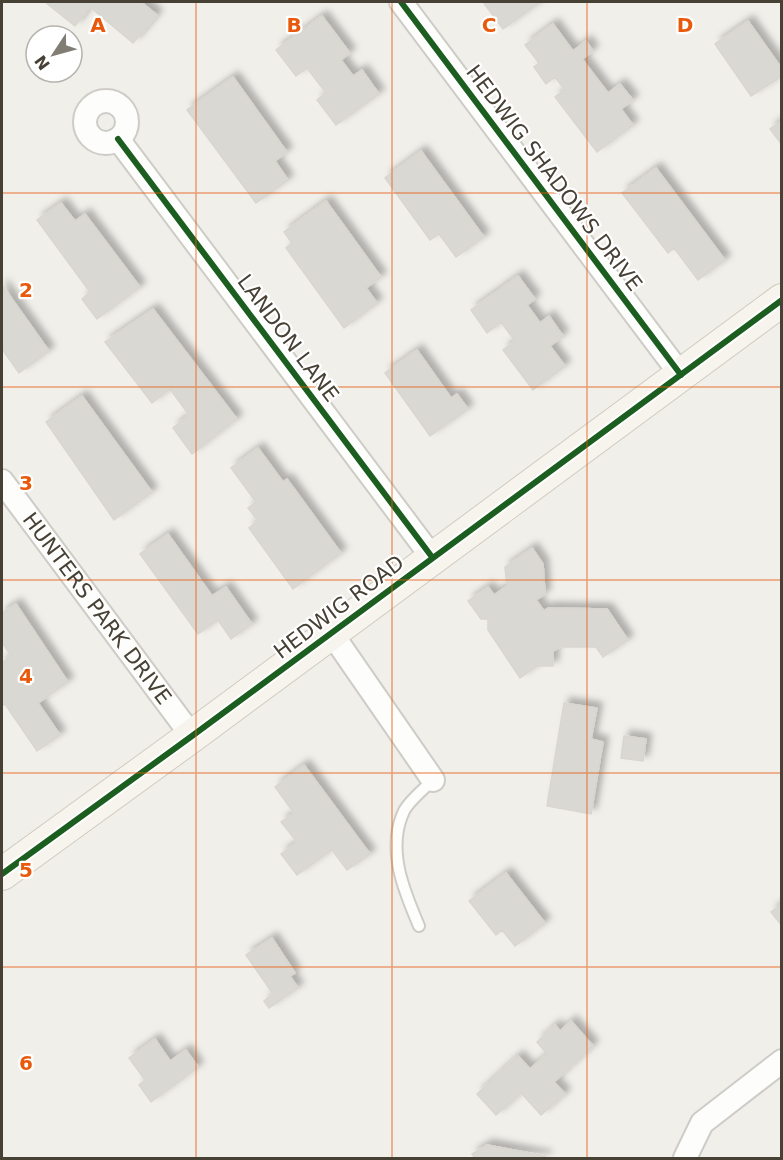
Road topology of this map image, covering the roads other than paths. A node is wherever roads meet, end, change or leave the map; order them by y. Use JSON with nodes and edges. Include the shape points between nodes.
{"nodes":[{"id":1,"x":401,"y":2,"type":"edge"},
{"id":2,"x":118,"y":139,"type":"dead end"},
{"id":3,"x":782,"y":300,"type":"edge"},
{"id":4,"x":681,"y":375,"type":"junction"},
{"id":5,"x":2,"y":481,"type":"edge"},
{"id":6,"x":432,"y":557,"type":"junction"},
{"id":7,"x":332,"y":634,"type":"junction"},
{"id":8,"x":192,"y":736,"type":"junction"},
{"id":9,"x":433,"y":780,"type":"joint"},
{"id":10,"x":2,"y":874,"type":"edge"},
{"id":11,"x":419,"y":926,"type":"dead end"},
{"id":12,"x":782,"y":1061,"type":"edge"},
{"id":13,"x":685,"y":1158,"type":"edge"}],
"edges":[{"from":1,"to":4,"type":"street","name":"HEDWIG SHADOWS DRIVE"},
{"from":2,"to":6,"type":"street","name":"LANDON LANE"},
{"from":3,"to":4,"type":"street","name":"HEDWIG ROAD"},
{"from":4,"to":6,"type":"street","name":"HEDWIG ROAD"},
{"from":5,"to":8,"type":"street","name":"HUNTERS PARK DRIVE"},
{"from":6,"to":7,"type":"street","name":"HEDWIG ROAD"},
{"from":7,"to":8,"type":"street","name":"HEDWIG ROAD"},
{"from":7,"to":9,"type":"street"},
{"from":8,"to":10,"type":"street","name":"HEDWIG ROAD"},
{"from":9,"to":11,"type":"lane","via":[[405,810],[396,844],[402,887]]},
{"from":12,"to":13,"type":"street","via":[[702,1123]]}]}
